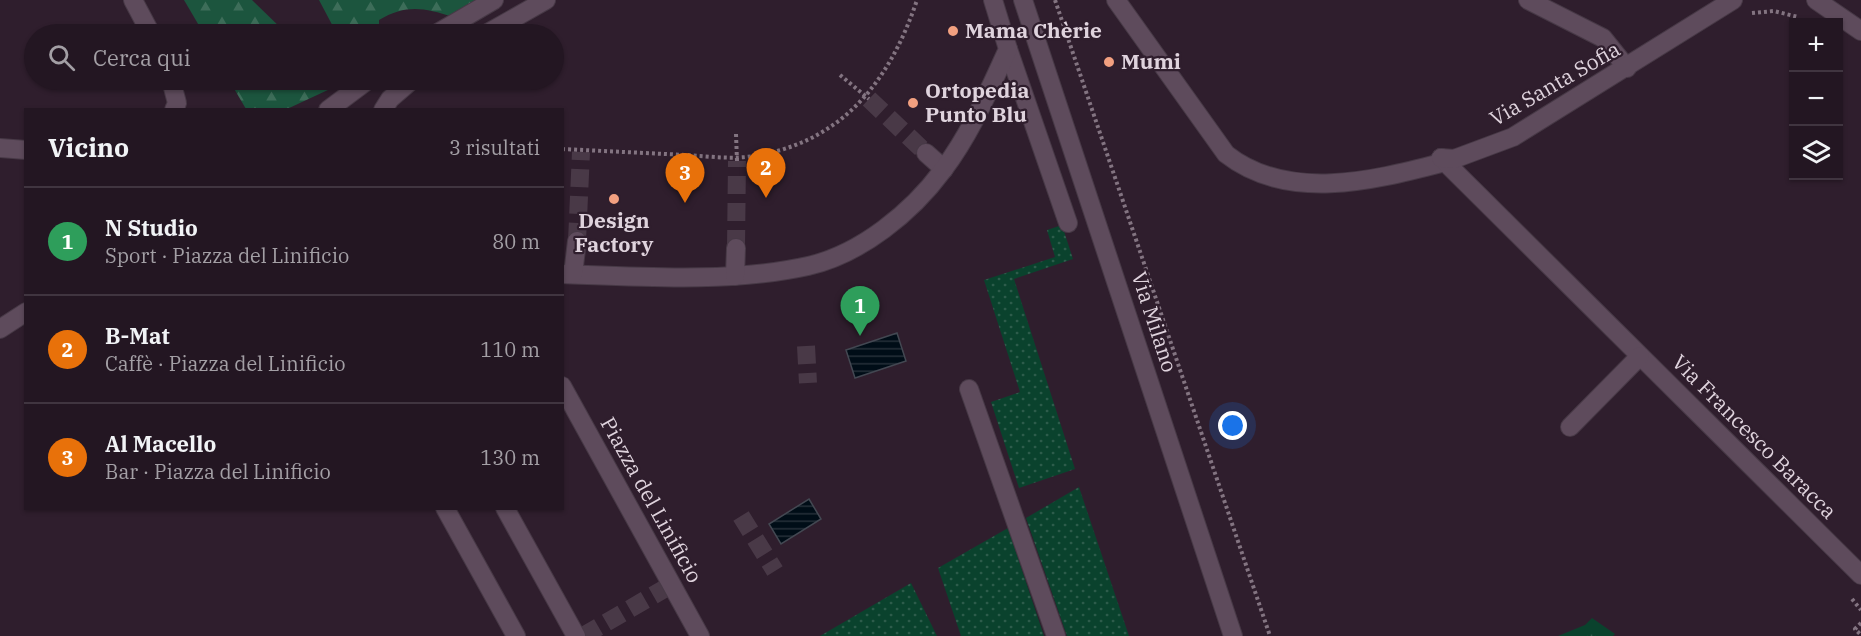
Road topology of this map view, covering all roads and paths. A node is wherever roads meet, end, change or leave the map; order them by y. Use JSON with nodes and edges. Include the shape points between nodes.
{"nodes":[{"id":1,"x":133,"y":0,"type":"edge"},
{"id":2,"x":494,"y":0,"type":"edge"},
{"id":3,"x":546,"y":0,"type":"edge"},
{"id":4,"x":917,"y":0,"type":"edge"},
{"id":5,"x":993,"y":0,"type":"edge"},
{"id":6,"x":1023,"y":0,"type":"edge"},
{"id":7,"x":1030,"y":0,"type":"edge"},
{"id":8,"x":1055,"y":0,"type":"edge"},
{"id":9,"x":1116,"y":0,"type":"edge"},
{"id":10,"x":1528,"y":0,"type":"edge"},
{"id":11,"x":1733,"y":0,"type":"edge"},
{"id":12,"x":1816,"y":0,"type":"edge"},
{"id":13,"x":1032,"y":22,"type":"junction"},
{"id":14,"x":146,"y":24,"type":"edge"},
{"id":15,"x":453,"y":24,"type":"edge"},
{"id":16,"x":504,"y":24,"type":"edge"},
{"id":17,"x":1861,"y":31,"type":"edge"},
{"id":18,"x":1008,"y":49,"type":"junction"},
{"id":19,"x":1627,"y":68,"type":"junction"},
{"id":20,"x":840,"y":75,"type":"dead end"},
{"id":21,"x":174,"y":90,"type":"edge"},
{"id":22,"x":355,"y":90,"type":"edge"},
{"id":23,"x":400,"y":90,"type":"edge"},
{"id":24,"x":868,"y":98,"type":"junction"},
{"id":25,"x":175,"y":108,"type":"edge"},
{"id":26,"x":331,"y":108,"type":"edge"},
{"id":27,"x":384,"y":108,"type":"edge"},
{"id":28,"x":736,"y":134,"type":"dead end"},
{"id":29,"x":0,"y":148,"type":"edge"},
{"id":30,"x":564,"y":149,"type":"edge"},
{"id":31,"x":24,"y":150,"type":"edge"},
{"id":32,"x":926,"y":153,"type":"tunnel mouth"},
{"id":33,"x":1441,"y":158,"type":"junction"},
{"id":34,"x":737,"y":159,"type":"junction"},
{"id":35,"x":944,"y":169,"type":"junction"},
{"id":36,"x":1068,"y":223,"type":"dead end"},
{"id":37,"x":577,"y":241,"type":"tunnel mouth"},
{"id":38,"x":736,"y":248,"type":"tunnel mouth"},
{"id":39,"x":568,"y":274,"type":"edge"},
{"id":40,"x":735,"y":276,"type":"junction"},
{"id":41,"x":24,"y":313,"type":"edge"},
{"id":42,"x":0,"y":329,"type":"edge"},
{"id":43,"x":1640,"y":356,"type":"junction"},
{"id":44,"x":969,"y":389,"type":"dead end"},
{"id":45,"x":564,"y":390,"type":"edge"},
{"id":46,"x":1570,"y":426,"type":"dead end"},
{"id":47,"x":446,"y":510,"type":"edge"},
{"id":48,"x":506,"y":510,"type":"edge"},
{"id":49,"x":1861,"y":575,"type":"edge"},
{"id":50,"x":1843,"y":590,"type":"dead end"},
{"id":51,"x":1861,"y":610,"type":"edge"},
{"id":52,"x":1861,"y":623,"type":"edge"},
{"id":53,"x":1861,"y":634,"type":"edge"},
{"id":54,"x":516,"y":636,"type":"edge"},
{"id":55,"x":576,"y":636,"type":"edge"},
{"id":56,"x":700,"y":636,"type":"edge"},
{"id":57,"x":1056,"y":636,"type":"edge"},
{"id":58,"x":1233,"y":636,"type":"edge"},
{"id":59,"x":1269,"y":636,"type":"edge"}],
"edges":[{"from":1,"to":14,"type":"street"},
{"from":2,"to":15,"type":"street"},
{"from":3,"to":16,"type":"street"},
{"from":4,"to":24,"type":"path","via":[[897,49]]},
{"from":5,"to":18,"type":"street"},
{"from":6,"to":13,"type":"street","name":"Via Milano"},
{"from":7,"to":13,"type":"street","name":"Via Milano"},
{"from":8,"to":59,"type":"path"},
{"from":9,"to":33,"type":"street","name":"Via Santa Sofia","via":[[1226,154],[1246,167],[1297,183],[1319,184],[1393,175],[1441,163]]},
{"from":10,"to":19,"type":"street","via":[[1603,38]]},
{"from":11,"to":19,"type":"street","name":"Via Santa Sofia"},
{"from":12,"to":17,"type":"street"},
{"from":13,"to":58,"type":"street","name":"Via Milano"},
{"from":18,"to":35,"type":"street","via":[[971,125]]},
{"from":18,"to":36,"type":"street"},
{"from":19,"to":33,"type":"street","name":"Via Santa Sofia","via":[[1513,137],[1454,159]]},
{"from":20,"to":24,"type":"path"},
{"from":21,"to":25,"type":"street"},
{"from":22,"to":26,"type":"street"},
{"from":23,"to":27,"type":"street"},
{"from":24,"to":34,"type":"path","via":[[808,139]]},
{"from":28,"to":34,"type":"path"},
{"from":29,"to":31,"type":"street"},
{"from":30,"to":34,"type":"path"},
{"from":32,"to":35,"type":"street"},
{"from":33,"to":43,"type":"street","name":"Via Francesco Baracca"},
{"from":35,"to":40,"type":"street","via":[[892,223],[846,251],[810,266]]},
{"from":37,"to":39,"type":"street"},
{"from":38,"to":40,"type":"street"},
{"from":39,"to":40,"type":"street"},
{"from":41,"to":42,"type":"street"},
{"from":43,"to":46,"type":"street","name":"Via Francesco Baracca"},
{"from":43,"to":49,"type":"street","name":"Via Francesco Baracca"},
{"from":44,"to":57,"type":"street"},
{"from":45,"to":56,"type":"street","name":"Piazza del Linificio"},
{"from":47,"to":54,"type":"street"},
{"from":48,"to":55,"type":"street"},
{"from":50,"to":51,"type":"path"},
{"from":52,"to":53,"type":"path","via":[[1855,629]]}]}
